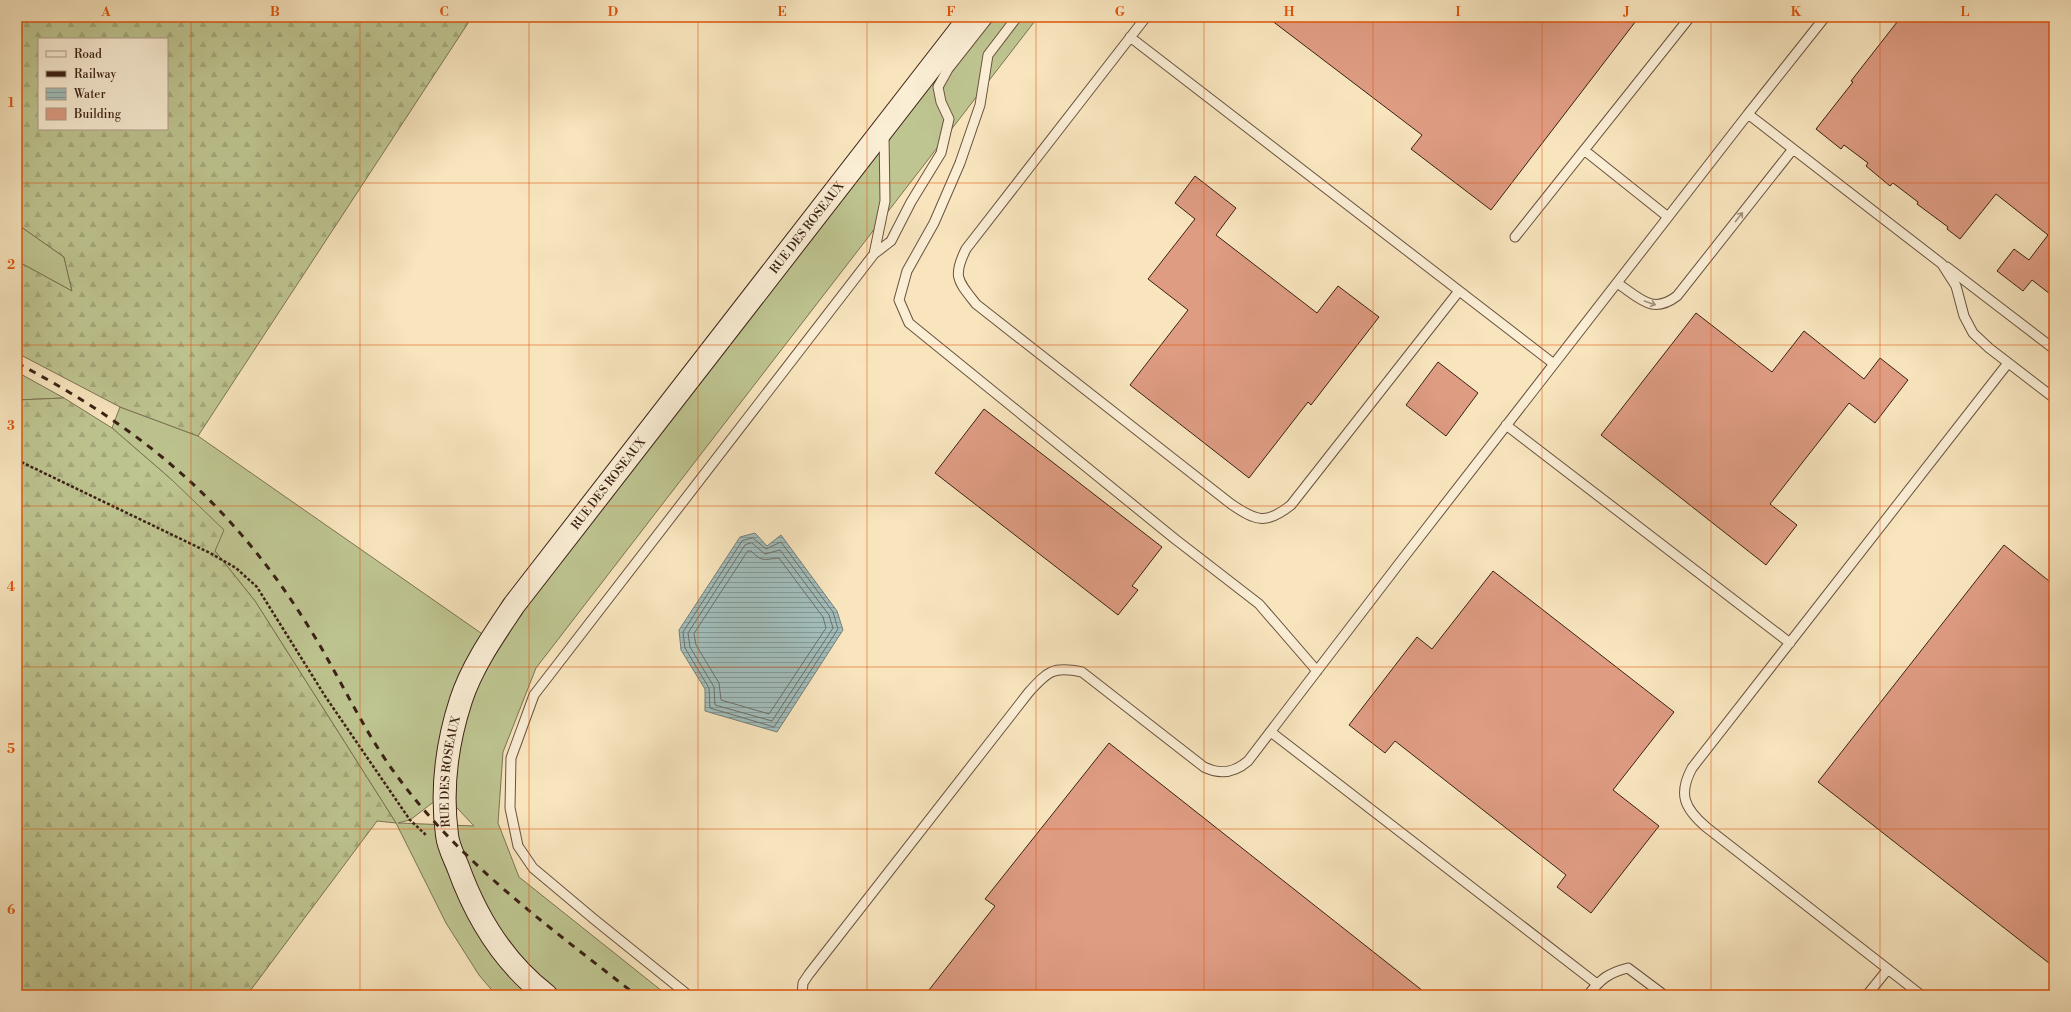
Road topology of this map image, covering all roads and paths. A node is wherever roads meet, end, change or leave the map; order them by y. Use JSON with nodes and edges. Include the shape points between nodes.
{"nodes":[{"id":1,"x":970,"y":17,"type":"edge"},
{"id":2,"x":989,"y":17,"type":"edge"},
{"id":3,"x":1017,"y":17,"type":"edge"},
{"id":4,"x":1146,"y":17,"type":"edge"},
{"id":5,"x":1690,"y":17,"type":"edge"},
{"id":6,"x":1825,"y":17,"type":"edge"},
{"id":7,"x":1130,"y":38,"type":"junction"},
{"id":8,"x":1748,"y":114,"type":"junction"},
{"id":9,"x":884,"y":127,"type":"junction"},
{"id":10,"x":1584,"y":150,"type":"junction"},
{"id":11,"x":1793,"y":150,"type":"junction"},
{"id":12,"x":1668,"y":217,"type":"junction"},
{"id":13,"x":1516,"y":237,"type":"dead end"},
{"id":14,"x":874,"y":254,"type":"junction"},
{"id":15,"x":1942,"y":264,"type":"junction"},
{"id":16,"x":1617,"y":283,"type":"junction"},
{"id":17,"x":1459,"y":291,"type":"junction"},
{"id":18,"x":2054,"y":349,"type":"edge"},
{"id":19,"x":2008,"y":363,"type":"junction"},
{"id":20,"x":1554,"y":364,"type":"junction"},
{"id":21,"x":2054,"y":398,"type":"edge"},
{"id":22,"x":1506,"y":425,"type":"junction"},
{"id":23,"x":17,"y":460,"type":"edge"},
{"id":24,"x":1790,"y":643,"type":"junction"},
{"id":25,"x":1317,"y":671,"type":"junction"},
{"id":26,"x":1271,"y":732,"type":"junction"},
{"id":27,"x":427,"y":836,"type":"dead end"},
{"id":28,"x":1888,"y":969,"type":"junction"},
{"id":29,"x":1597,"y":984,"type":"junction"},
{"id":30,"x":546,"y":995,"type":"edge"},
{"id":31,"x":688,"y":995,"type":"edge"},
{"id":32,"x":802,"y":995,"type":"edge"},
{"id":33,"x":1588,"y":995,"type":"edge"},
{"id":34,"x":1664,"y":995,"type":"edge"},
{"id":35,"x":1868,"y":995,"type":"edge"},
{"id":36,"x":1921,"y":995,"type":"edge"}],
"edges":[{"from":1,"to":9,"type":"street","name":"RUE DES ROSEAUX"},
{"from":2,"to":14,"type":"lane","via":[[948,69],[938,87],[941,102],[949,119],[941,153],[891,241]]},
{"from":3,"to":25,"type":"lane","via":[[988,56],[980,105],[960,162],[934,223],[907,271],[899,300],[909,324],[1259,604]]},
{"from":4,"to":7,"type":"lane"},
{"from":5,"to":10,"type":"lane"},
{"from":6,"to":8,"type":"lane"},
{"from":7,"to":17,"type":"lane"},
{"from":7,"to":17,"type":"lane","via":[[966,249],[958,264],[959,282],[976,304],[1232,504],[1249,516],[1263,519],[1278,516],[1291,505]]},
{"from":8,"to":11,"type":"lane"},
{"from":8,"to":12,"type":"lane"},
{"from":9,"to":14,"type":"lane","via":[[885,201]]},
{"from":9,"to":30,"type":"street","name":"RUE DES ROSEAUX","via":[[514,605],[491,640],[461,700],[448,757],[444,794],[447,837],[467,893],[484,925],[508,958]]},
{"from":10,"to":12,"type":"lane"},
{"from":10,"to":13,"type":"lane"},
{"from":11,"to":15,"type":"lane"},
{"from":16,"to":11,"type":"lane","one_way":true,"via":[[1647,303],[1667,304],[1677,296]]},
{"from":12,"to":16,"type":"lane"},
{"from":14,"to":31,"type":"lane","via":[[534,696],[511,758],[510,808],[518,846],[533,868]]},
{"from":15,"to":18,"type":"lane"},
{"from":15,"to":19,"type":"lane","via":[[1956,286],[1964,316],[1973,333]]},
{"from":16,"to":20,"type":"lane"},
{"from":17,"to":20,"type":"lane"},
{"from":19,"to":21,"type":"lane"},
{"from":19,"to":24,"type":"lane"},
{"from":20,"to":22,"type":"lane"},
{"from":22,"to":24,"type":"lane"},
{"from":22,"to":25,"type":"lane"},
{"from":23,"to":27,"type":"path","via":[[236,568],[257,588],[325,696],[410,820]]},
{"from":24,"to":28,"type":"lane","via":[[1692,768],[1683,791],[1686,804],[1706,827]]},
{"from":25,"to":26,"type":"lane"},
{"from":26,"to":29,"type":"lane"},
{"from":26,"to":32,"type":"lane","via":[[1241,767],[1214,772],[1204,767],[1082,672],[1064,668],[1050,672],[1029,692],[809,974],[803,983]]},
{"from":28,"to":35,"type":"lane"},
{"from":28,"to":36,"type":"lane"},
{"from":29,"to":33,"type":"lane"},
{"from":29,"to":34,"type":"lane","via":[[1610,973],[1628,968]]}]}
